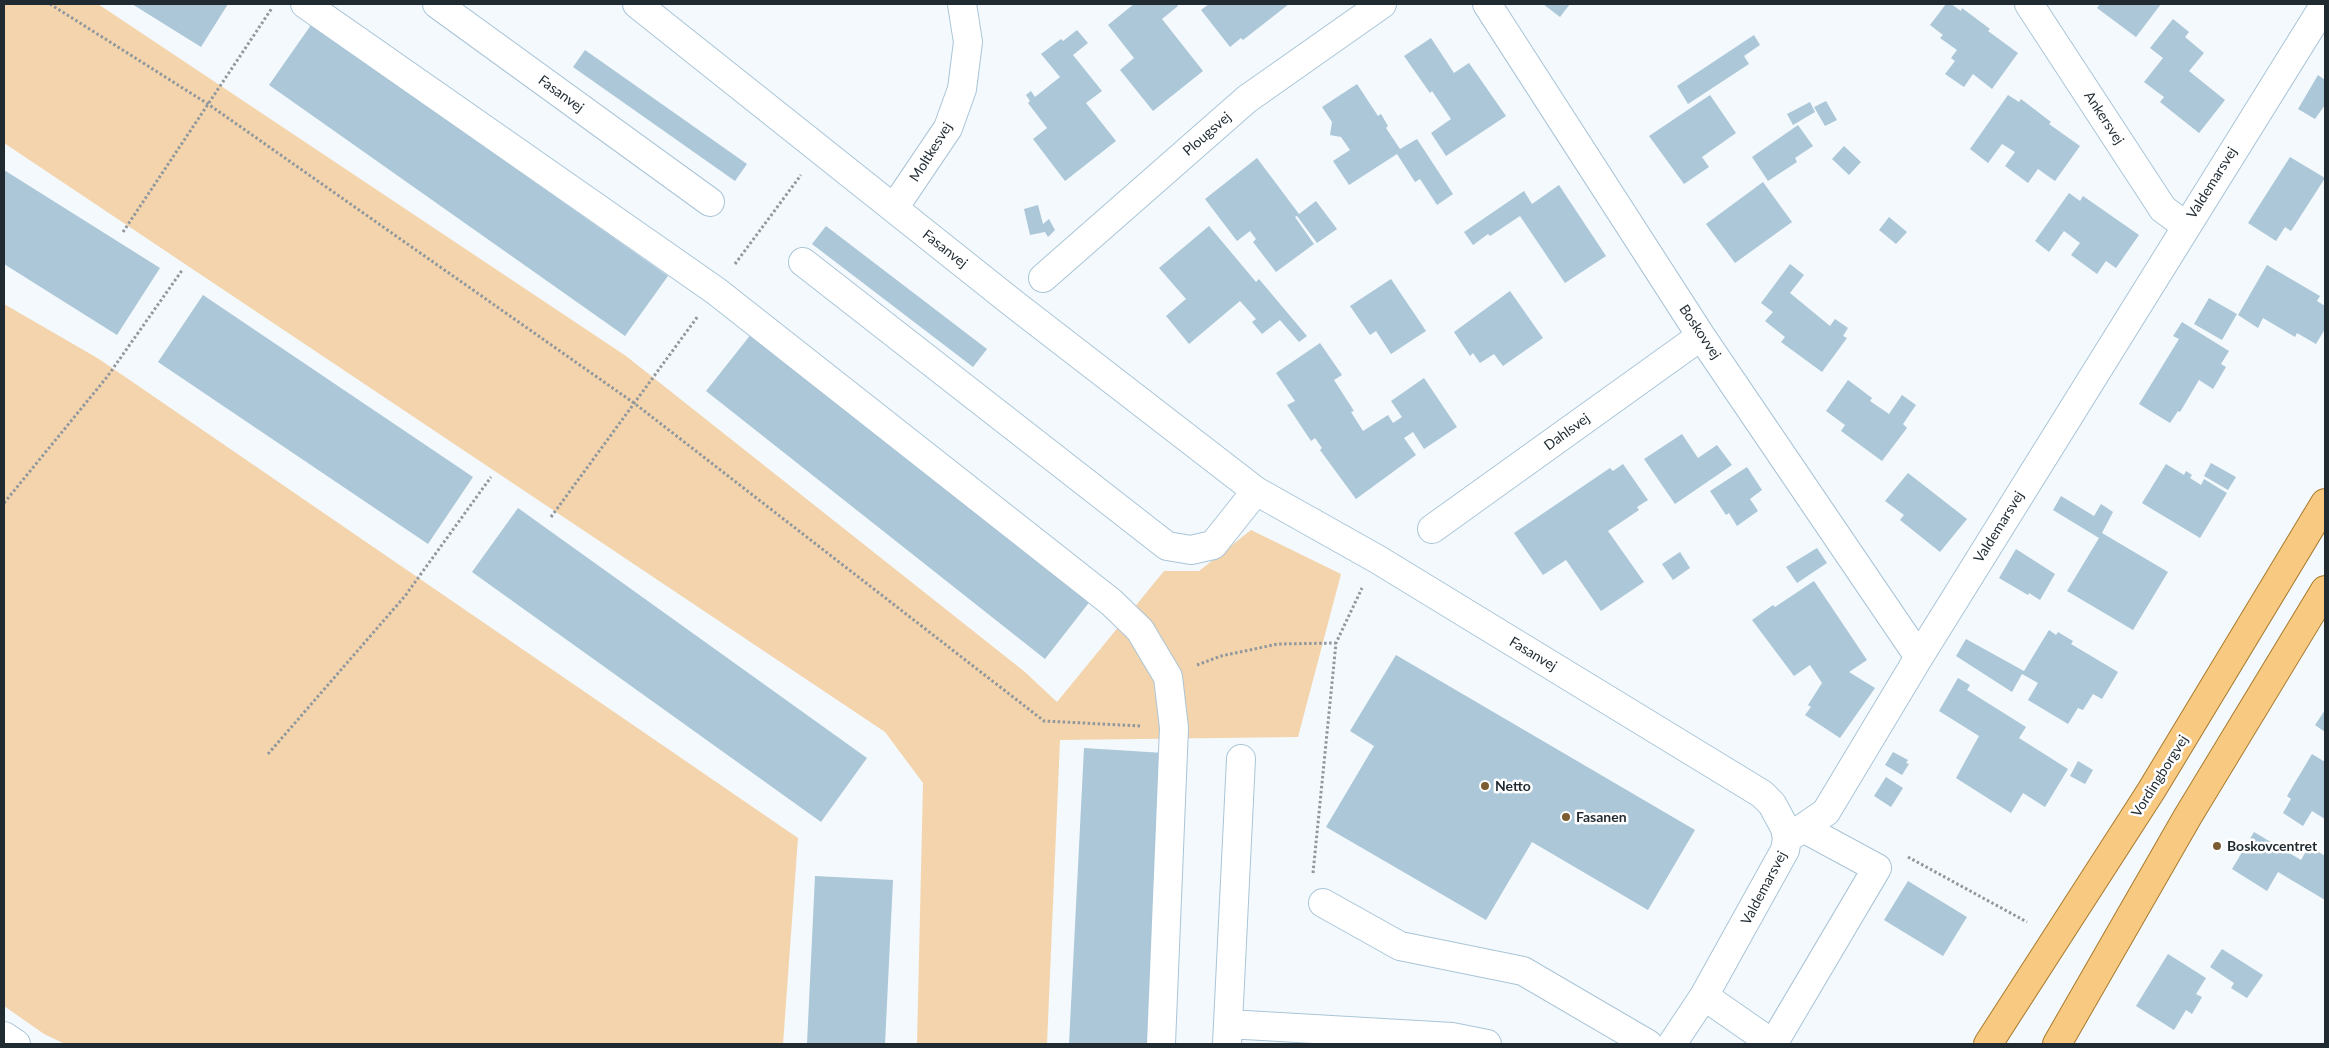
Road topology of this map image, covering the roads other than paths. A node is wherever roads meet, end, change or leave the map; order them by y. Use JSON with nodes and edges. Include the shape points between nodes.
{"nodes":[{"id":1,"x":305,"y":4,"type":"edge"},
{"id":2,"x":437,"y":4,"type":"edge"},
{"id":3,"x":637,"y":4,"type":"edge"},
{"id":4,"x":962,"y":4,"type":"edge"},
{"id":5,"x":1382,"y":4,"type":"edge"},
{"id":6,"x":1487,"y":4,"type":"edge"},
{"id":7,"x":2029,"y":4,"type":"edge"},
{"id":8,"x":2325,"y":4,"type":"edge"},
{"id":9,"x":710,"y":202,"type":"dead end"},
{"id":10,"x":894,"y":208,"type":"junction"},
{"id":11,"x":2186,"y":226,"type":"junction"},
{"id":12,"x":803,"y":262,"type":"dead end"},
{"id":13,"x":1043,"y":278,"type":"dead end"},
{"id":14,"x":1701,"y":336,"type":"junction"},
{"id":15,"x":1256,"y":491,"type":"junction"},
{"id":16,"x":2325,"y":503,"type":"edge"},
{"id":17,"x":1432,"y":529,"type":"dead end"},
{"id":18,"x":2325,"y":590,"type":"edge"},
{"id":19,"x":1919,"y":657,"type":"junction"},
{"id":20,"x":1240,"y":758,"type":"dead end"},
{"id":21,"x":1795,"y":834,"type":"junction"},
{"id":22,"x":1323,"y":903,"type":"road end"},
{"id":23,"x":1704,"y":996,"type":"junction"},
{"id":24,"x":1227,"y":1034,"type":"edge"},
{"id":25,"x":4,"y":1036,"type":"edge"},
{"id":26,"x":16,"y":1044,"type":"edge"},
{"id":27,"x":1161,"y":1044,"type":"edge"},
{"id":28,"x":1487,"y":1044,"type":"edge"},
{"id":29,"x":1648,"y":1044,"type":"edge"},
{"id":30,"x":1672,"y":1044,"type":"edge"},
{"id":31,"x":1773,"y":1044,"type":"edge"},
{"id":32,"x":1988,"y":1044,"type":"edge"},
{"id":33,"x":2057,"y":1044,"type":"edge"}],
"edges":[{"from":1,"to":27,"type":"street","via":[[716,291],[1111,602],[1140,630],[1168,677],[1174,728]]},
{"from":2,"to":9,"type":"street","name":"Fasanvej"},
{"from":3,"to":10,"type":"street","name":"Fasanvej"},
{"from":4,"to":10,"type":"street","name":"Moltkesvej","via":[[968,42],[959,96],[948,128]]},
{"from":5,"to":13,"type":"street","name":"Plougsvej","via":[[1247,99]]},
{"from":6,"to":14,"type":"street","name":"Boskovvej"},
{"from":7,"to":11,"type":"street","name":"Ankersvej","via":[[2163,209]]},
{"from":8,"to":11,"type":"street","name":"Valdemarsvej"},
{"from":10,"to":15,"type":"street","name":"Fasanvej"},
{"from":11,"to":19,"type":"street","name":"Valdemarsvej"},
{"from":12,"to":15,"type":"street","via":[[1167,546],[1190,550],[1213,545]]},
{"from":14,"to":17,"type":"street","name":"Dahlsvej"},
{"from":14,"to":19,"type":"street","name":"Boskovvej"},
{"from":15,"to":21,"type":"street","name":"Fasanvej","via":[[1377,559],[1762,794]]},
{"from":16,"to":32,"type":"main road","name":"Vordingborgvej","via":[[2151,791]]},
{"from":18,"to":33,"type":"main road","via":[[2188,816]]},
{"from":19,"to":21,"type":"street","name":"Valdemarsvej","via":[[1826,812]]},
{"from":20,"to":24,"type":"street"},
{"from":21,"to":23,"type":"street","name":"Valdemarsvej"},
{"from":21,"to":31,"type":"street","via":[[1877,868]]},
{"from":22,"to":29,"type":"street","via":[[1400,946],[1523,971]]},
{"from":23,"to":30,"type":"street","name":"Valdemarsvej"},
{"from":23,"to":31,"type":"street"},
{"from":24,"to":28,"type":"street","via":[[1452,1037]]},
{"from":25,"to":26,"type":"street"}]}
